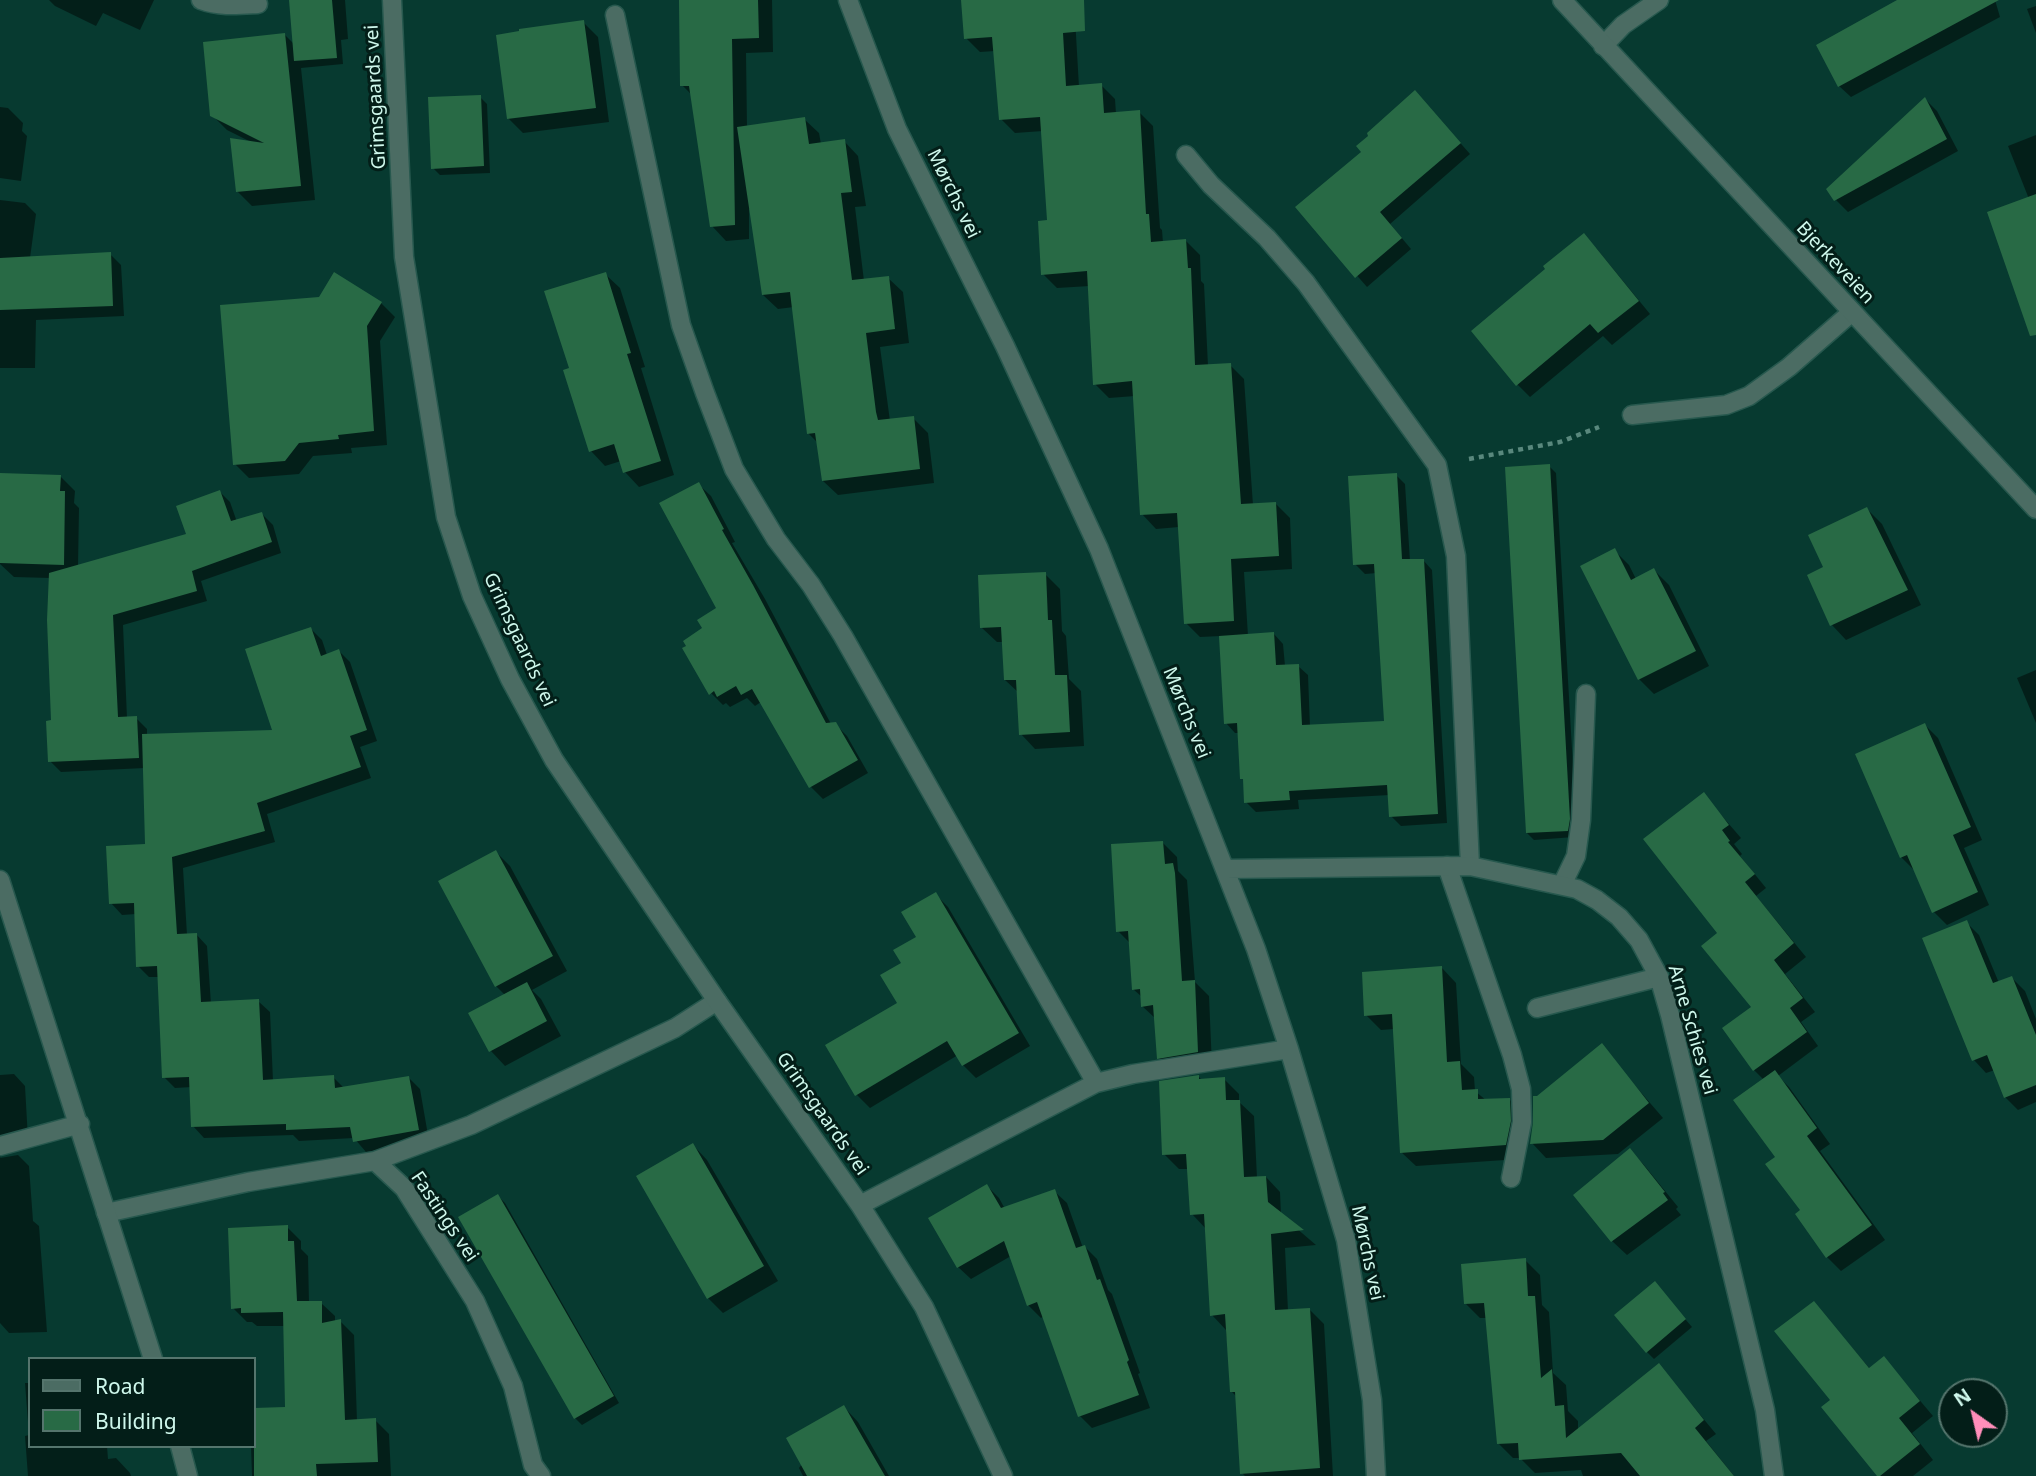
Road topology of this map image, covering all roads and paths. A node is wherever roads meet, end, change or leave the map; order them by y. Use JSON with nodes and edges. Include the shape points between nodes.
{"nodes":[{"id":1,"x":201,"y":0,"type":"edge"},
{"id":2,"x":392,"y":0,"type":"edge"},
{"id":3,"x":848,"y":0,"type":"edge"},
{"id":4,"x":1562,"y":0,"type":"edge"},
{"id":5,"x":1659,"y":0,"type":"edge"},
{"id":6,"x":258,"y":4,"type":"dead end"},
{"id":7,"x":615,"y":15,"type":"dead end"},
{"id":8,"x":1604,"y":46,"type":"junction"},
{"id":9,"x":1186,"y":155,"type":"dead end"},
{"id":10,"x":1853,"y":312,"type":"junction"},
{"id":11,"x":1632,"y":415,"type":"joint"},
{"id":12,"x":1437,"y":465,"type":"junction"},
{"id":13,"x":2036,"y":509,"type":"edge"},
{"id":14,"x":1587,"y":694,"type":"dead end"},
{"id":15,"x":1447,"y":866,"type":"junction"},
{"id":16,"x":1470,"y":866,"type":"junction"},
{"id":17,"x":1226,"y":869,"type":"junction"},
{"id":18,"x":0,"y":880,"type":"edge"},
{"id":19,"x":1562,"y":885,"type":"junction"},
{"id":20,"x":1659,"y":977,"type":"junction"},
{"id":21,"x":717,"y":1001,"type":"junction"},
{"id":22,"x":1537,"y":1008,"type":"dead end"},
{"id":23,"x":1289,"y":1049,"type":"junction"},
{"id":24,"x":1096,"y":1083,"type":"junction"},
{"id":25,"x":79,"y":1124,"type":"junction"},
{"id":26,"x":0,"y":1146,"type":"edge"},
{"id":27,"x":375,"y":1161,"type":"junction"},
{"id":28,"x":1511,"y":1178,"type":"dead end"},
{"id":29,"x":860,"y":1205,"type":"junction"},
{"id":30,"x":106,"y":1213,"type":"junction"},
{"id":31,"x":152,"y":1357,"type":"edge"},
{"id":32,"x":181,"y":1448,"type":"edge"},
{"id":33,"x":188,"y":1476,"type":"edge"},
{"id":34,"x":541,"y":1476,"type":"edge"},
{"id":35,"x":1003,"y":1476,"type":"edge"},
{"id":36,"x":1376,"y":1476,"type":"edge"},
{"id":37,"x":1774,"y":1476,"type":"edge"}],
"edges":[{"from":1,"to":6,"type":"street"},
{"from":2,"to":21,"type":"street","name":"Grimsgaards vei","via":[[404,257],[446,517],[472,596],[548,749]]},
{"from":3,"to":17,"type":"street","name":"Mørchs vei","via":[[897,129],[1099,549]]},
{"from":4,"to":8,"type":"street","name":"Bjerkeveien"},
{"from":5,"to":8,"type":"street","via":[[1623,25]]},
{"from":7,"to":24,"type":"street","via":[[681,325],[734,469],[843,636]]},
{"from":8,"to":10,"type":"street","name":"Bjerkeveien"},
{"from":9,"to":12,"type":"street","via":[[1306,284]]},
{"from":10,"to":11,"type":"street","via":[[1749,396],[1726,405]]},
{"from":10,"to":13,"type":"street","name":"Bjerkeveien"},
{"from":11,"to":12,"type":"path","via":[[1560,443]]},
{"from":12,"to":16,"type":"street","via":[[1456,556]]},
{"from":14,"to":19,"type":"street","via":[[1581,820],[1576,856]]},
{"from":15,"to":16,"type":"street","name":"Arne Schies vei"},
{"from":15,"to":17,"type":"street","name":"Arne Schies vei"},
{"from":15,"to":28,"type":"street","via":[[1521,1090],[1522,1122]]},
{"from":16,"to":19,"type":"street","name":"Arne Schies vei"},
{"from":17,"to":23,"type":"street","name":"Mørchs vei"},
{"from":18,"to":25,"type":"street"},
{"from":19,"to":20,"type":"street","name":"Arne Schies vei","via":[[1597,900],[1619,917],[1639,940]]},
{"from":20,"to":22,"type":"street"},
{"from":20,"to":37,"type":"street","name":"Arne Schies vei","via":[[1765,1410]]},
{"from":21,"to":27,"type":"street","via":[[675,1028],[471,1125]]},
{"from":21,"to":29,"type":"street","name":"Grimsgaards vei"},
{"from":23,"to":24,"type":"street","name":"Grimsgaards vei"},
{"from":23,"to":36,"type":"street","name":"Mørchs vei","via":[[1346,1240],[1372,1400]]},
{"from":24,"to":29,"type":"street","name":"Grimsgaards vei"},
{"from":25,"to":26,"type":"street"},
{"from":25,"to":30,"type":"street"},
{"from":27,"to":30,"type":"street"},
{"from":27,"to":34,"type":"street","name":"Fastings vei","via":[[404,1188],[475,1301],[513,1386],[533,1465]]},
{"from":29,"to":35,"type":"street","name":"Grimsgaards vei","via":[[923,1307]]},
{"from":30,"to":31,"type":"street"},
{"from":32,"to":33,"type":"street"}]}
